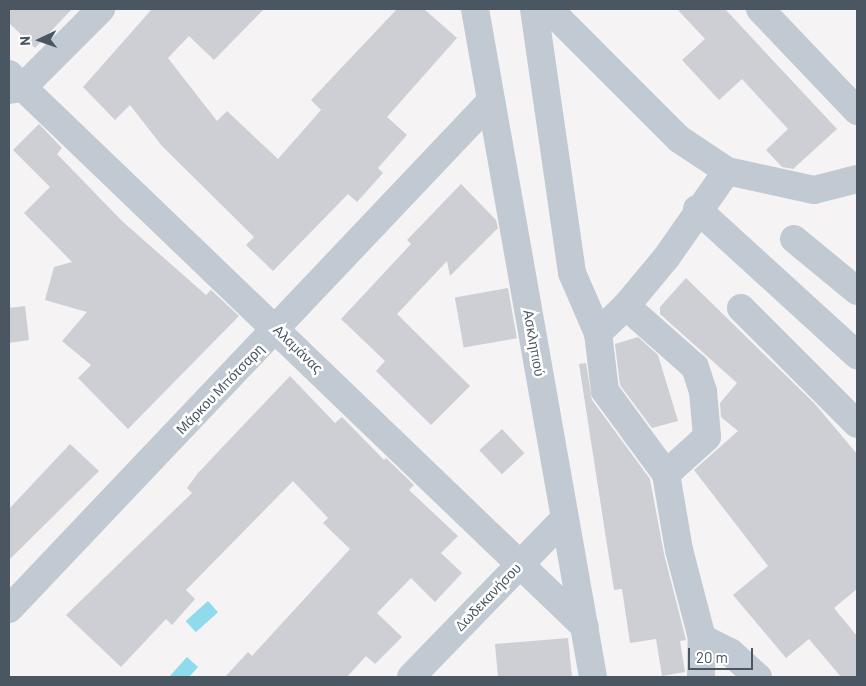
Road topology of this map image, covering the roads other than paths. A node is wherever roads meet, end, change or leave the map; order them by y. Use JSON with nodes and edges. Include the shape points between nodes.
{"nodes":[{"id":1,"x":101,"y":9,"type":"edge"},
{"id":2,"x":475,"y":9,"type":"edge"},
{"id":3,"x":534,"y":9,"type":"edge"},
{"id":4,"x":549,"y":9,"type":"edge"},
{"id":5,"x":760,"y":9,"type":"edge"},
{"id":6,"x":13,"y":84,"type":"edge"},
{"id":7,"x":491,"y":101,"type":"junction"},
{"id":8,"x":857,"y":111,"type":"edge"},
{"id":9,"x":727,"y":171,"type":"junction"},
{"id":10,"x":857,"y":179,"type":"edge"},
{"id":11,"x":697,"y":209,"type":"junction"},
{"id":12,"x":794,"y":239,"type":"dead end"},
{"id":13,"x":857,"y":291,"type":"edge"},
{"id":14,"x":626,"y":306,"type":"junction"},
{"id":15,"x":741,"y":308,"type":"dead end"},
{"id":16,"x":278,"y":329,"type":"junction"},
{"id":17,"x":598,"y":333,"type":"junction"},
{"id":18,"x":857,"y":355,"type":"edge"},
{"id":19,"x":857,"y":424,"type":"edge"},
{"id":20,"x":666,"y":474,"type":"junction"},
{"id":21,"x":565,"y":518,"type":"junction"},
{"id":22,"x":520,"y":564,"type":"junction"},
{"id":23,"x":9,"y":609,"type":"edge"},
{"id":24,"x":585,"y":627,"type":"junction"},
{"id":25,"x":702,"y":638,"type":"junction"},
{"id":26,"x":411,"y":677,"type":"edge"},
{"id":27,"x":594,"y":677,"type":"edge"},
{"id":28,"x":701,"y":677,"type":"edge"},
{"id":29,"x":758,"y":677,"type":"edge"}],
"edges":[{"from":1,"to":6,"type":"street"},
{"from":2,"to":7,"type":"street","name":"Ασκληπιού"},
{"from":3,"to":17,"type":"street","via":[[572,273]]},
{"from":4,"to":9,"type":"street","via":[[679,139]]},
{"from":5,"to":8,"type":"street"},
{"from":6,"to":16,"type":"street","name":"Αλαμάνας"},
{"from":7,"to":16,"type":"street","name":"Μάρκου Μπότσαρη"},
{"from":7,"to":21,"type":"street","name":"Ασκληπιού"},
{"from":9,"to":10,"type":"street","via":[[814,190]]},
{"from":9,"to":11,"type":"street"},
{"from":11,"to":14,"type":"street","via":[[666,258]]},
{"from":11,"to":18,"type":"street"},
{"from":12,"to":13,"type":"street"},
{"from":14,"to":17,"type":"street"},
{"from":14,"to":20,"type":"street","via":[[695,367],[703,391],[707,437]]},
{"from":15,"to":19,"type":"street"},
{"from":16,"to":22,"type":"street","name":"Αλαμάνας"},
{"from":16,"to":23,"type":"street","name":"Μάρκου Μπότσαρη"},
{"from":17,"to":20,"type":"street","via":[[605,391]]},
{"from":20,"to":25,"type":"street","via":[[679,550]]},
{"from":21,"to":22,"type":"street","name":"Δωδεκανήσου"},
{"from":21,"to":24,"type":"street","name":"Ασκληπιού"},
{"from":22,"to":24,"type":"street","name":"Αλαμάνας"},
{"from":22,"to":26,"type":"street","name":"Δωδεκανήσου"},
{"from":24,"to":27,"type":"street","name":"Ασκληπιού"},
{"from":25,"to":28,"type":"street"},
{"from":25,"to":29,"type":"street","via":[[730,652]]}]}
